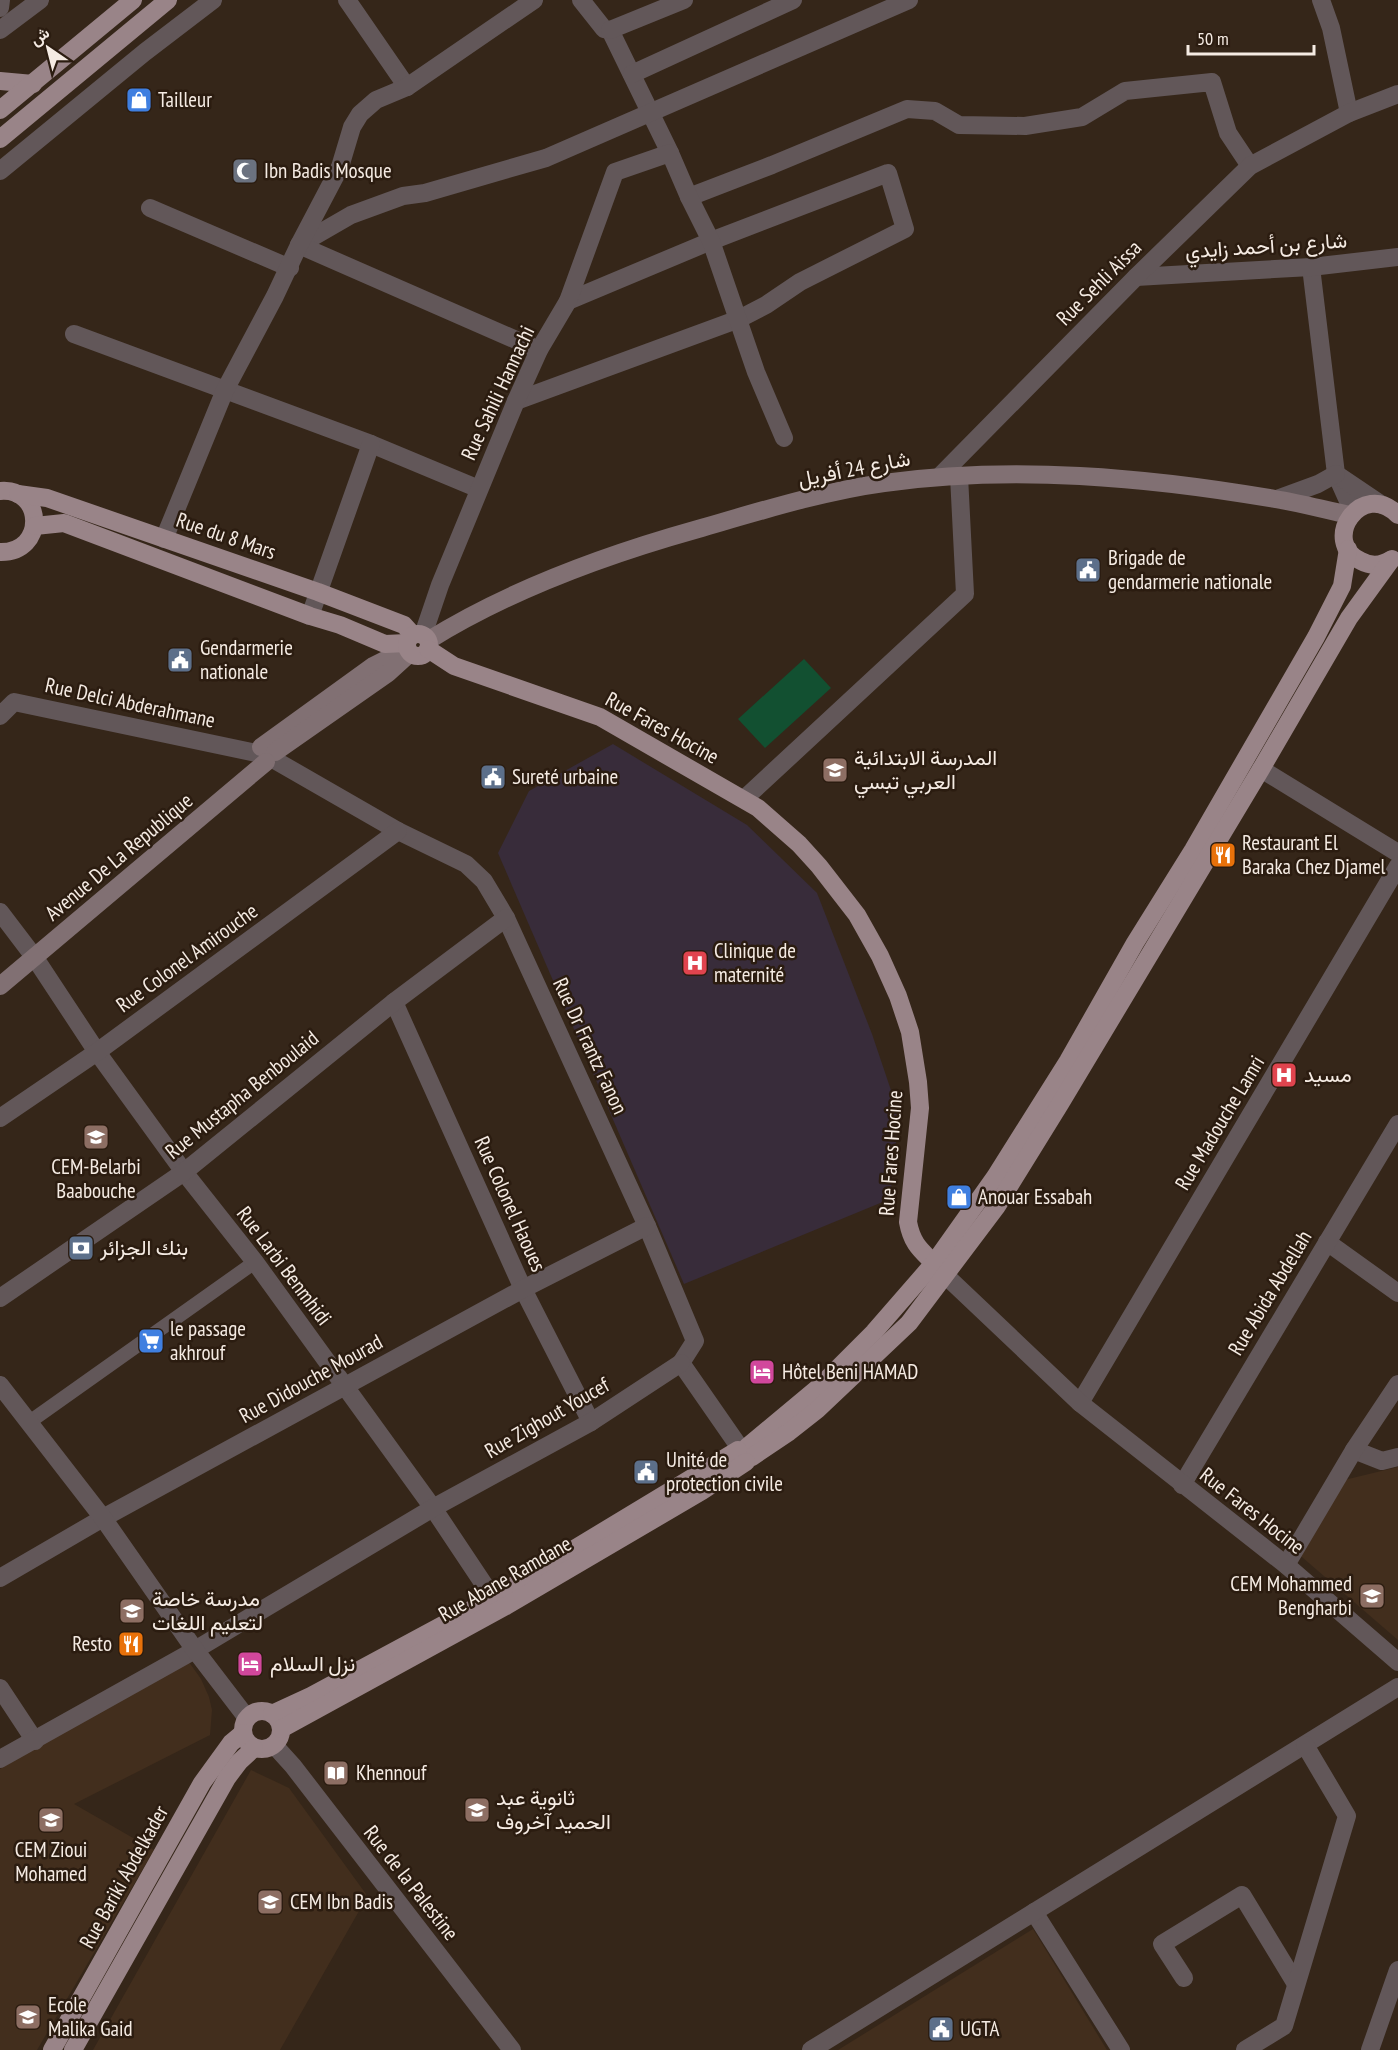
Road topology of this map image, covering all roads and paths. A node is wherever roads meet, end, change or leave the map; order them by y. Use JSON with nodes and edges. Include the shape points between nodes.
{"nodes":[{"id":1,"x":1,"y":0,"type":"edge"},
{"id":2,"x":40,"y":0,"type":"edge"},
{"id":3,"x":133,"y":0,"type":"edge"},
{"id":4,"x":168,"y":0,"type":"edge"},
{"id":5,"x":213,"y":0,"type":"edge"},
{"id":6,"x":347,"y":0,"type":"edge"},
{"id":7,"x":534,"y":0,"type":"edge"},
{"id":8,"x":581,"y":0,"type":"edge"},
{"id":9,"x":684,"y":0,"type":"edge"},
{"id":10,"x":793,"y":0,"type":"edge"},
{"id":11,"x":909,"y":0,"type":"edge"},
{"id":12,"x":1321,"y":0,"type":"edge"},
{"id":13,"x":0,"y":8,"type":"edge"},
{"id":14,"x":0,"y":30,"type":"edge"},
{"id":15,"x":610,"y":30,"type":"junction"},
{"id":16,"x":632,"y":74,"type":"junction"},
{"id":17,"x":0,"y":81,"type":"edge"},
{"id":18,"x":33,"y":84,"type":"junction"},
{"id":19,"x":407,"y":87,"type":"junction"},
{"id":20,"x":1398,"y":94,"type":"edge"},
{"id":21,"x":0,"y":110,"type":"edge"},
{"id":22,"x":651,"y":112,"type":"junction"},
{"id":23,"x":1349,"y":113,"type":"junction"},
{"id":24,"x":0,"y":139,"type":"edge"},
{"id":25,"x":670,"y":153,"type":"junction"},
{"id":26,"x":1250,"y":165,"type":"junction"},
{"id":27,"x":0,"y":171,"type":"edge"},
{"id":28,"x":689,"y":197,"type":"junction"},
{"id":29,"x":150,"y":207,"type":"dead end"},
{"id":30,"x":711,"y":241,"type":"junction"},
{"id":31,"x":298,"y":245,"type":"junction"},
{"id":32,"x":1398,"y":257,"type":"edge"},
{"id":33,"x":1311,"y":267,"type":"junction"},
{"id":34,"x":290,"y":268,"type":"junction"},
{"id":35,"x":1136,"y":277,"type":"junction"},
{"id":36,"x":568,"y":301,"type":"junction"},
{"id":37,"x":739,"y":319,"type":"junction"},
{"id":38,"x":74,"y":334,"type":"dead end"},
{"id":39,"x":540,"y":350,"type":"junction"},
{"id":40,"x":225,"y":390,"type":"junction"},
{"id":41,"x":516,"y":401,"type":"junction"},
{"id":42,"x":784,"y":438,"type":"dead end"},
{"id":43,"x":371,"y":444,"type":"junction"},
{"id":44,"x":1336,"y":474,"type":"junction"},
{"id":45,"x":959,"y":476,"type":"junction"},
{"id":46,"x":939,"y":477,"type":"junction"},
{"id":47,"x":479,"y":489,"type":"junction"},
{"id":48,"x":6,"y":490,"type":"edge"},
{"id":49,"x":1277,"y":499,"type":"junction"},
{"id":50,"x":1312,"y":508,"type":"junction"},
{"id":51,"x":1394,"y":512,"type":"edge"},
{"id":52,"x":1352,"y":514,"type":"junction"},
{"id":53,"x":35,"y":526,"type":"junction"},
{"id":54,"x":164,"y":539,"type":"junction"},
{"id":55,"x":1346,"y":543,"type":"junction"},
{"id":56,"x":3,"y":556,"type":"edge"},
{"id":57,"x":1394,"y":556,"type":"edge"},
{"id":58,"x":318,"y":592,"type":"junction"},
{"id":59,"x":310,"y":616,"type":"junction"},
{"id":60,"x":417,"y":643,"type":"junction"},
{"id":61,"x":0,"y":717,"type":"edge"},
{"id":62,"x":265,"y":755,"type":"junction"},
{"id":63,"x":1261,"y":768,"type":"junction"},
{"id":64,"x":744,"y":799,"type":"junction"},
{"id":65,"x":398,"y":831,"type":"junction"},
{"id":66,"x":1398,"y":853,"type":"edge"},
{"id":67,"x":1398,"y":866,"type":"edge"},
{"id":68,"x":0,"y":912,"type":"edge"},
{"id":69,"x":506,"y":918,"type":"junction"},
{"id":70,"x":35,"y":958,"type":"junction"},
{"id":71,"x":0,"y":986,"type":"edge"},
{"id":72,"x":394,"y":1002,"type":"junction"},
{"id":73,"x":97,"y":1052,"type":"junction"},
{"id":74,"x":0,"y":1118,"type":"edge"},
{"id":75,"x":1398,"y":1124,"type":"edge"},
{"id":76,"x":184,"y":1172,"type":"junction"},
{"id":77,"x":647,"y":1226,"type":"junction"},
{"id":78,"x":1327,"y":1242,"type":"junction"},
{"id":79,"x":255,"y":1262,"type":"junction"},
{"id":80,"x":940,"y":1269,"type":"junction"},
{"id":81,"x":523,"y":1289,"type":"junction"},
{"id":82,"x":1398,"y":1293,"type":"edge"},
{"id":83,"x":0,"y":1298,"type":"edge"},
{"id":84,"x":681,"y":1363,"type":"junction"},
{"id":85,"x":0,"y":1384,"type":"edge"},
{"id":86,"x":1398,"y":1384,"type":"edge"},
{"id":87,"x":344,"y":1386,"type":"junction"},
{"id":88,"x":1080,"y":1403,"type":"junction"},
{"id":89,"x":591,"y":1422,"type":"junction"},
{"id":90,"x":28,"y":1423,"type":"junction"},
{"id":91,"x":1354,"y":1450,"type":"junction"},
{"id":92,"x":745,"y":1453,"type":"junction"},
{"id":93,"x":1398,"y":1457,"type":"edge"},
{"id":94,"x":1182,"y":1485,"type":"junction"},
{"id":95,"x":433,"y":1508,"type":"junction"},
{"id":96,"x":103,"y":1518,"type":"junction"},
{"id":97,"x":1286,"y":1565,"type":"junction"},
{"id":98,"x":0,"y":1578,"type":"edge"},
{"id":99,"x":493,"y":1598,"type":"junction"},
{"id":100,"x":195,"y":1650,"type":"junction"},
{"id":101,"x":1398,"y":1662,"type":"edge"},
{"id":102,"x":1398,"y":1687,"type":"edge"},
{"id":103,"x":0,"y":1688,"type":"edge"},
{"id":104,"x":245,"y":1725,"type":"junction"},
{"id":105,"x":276,"y":1729,"type":"junction"},
{"id":106,"x":35,"y":1741,"type":"junction"},
{"id":107,"x":1305,"y":1745,"type":"junction"},
{"id":108,"x":254,"y":1748,"type":"junction"},
{"id":109,"x":0,"y":1759,"type":"edge"},
{"id":110,"x":1034,"y":1912,"type":"junction"},
{"id":111,"x":1398,"y":1970,"type":"edge"},
{"id":112,"x":1184,"y":1978,"type":"dead end"},
{"id":113,"x":1296,"y":1984,"type":"junction"},
{"id":114,"x":52,"y":2050,"type":"edge"},
{"id":115,"x":73,"y":2050,"type":"edge"},
{"id":116,"x":513,"y":2050,"type":"edge"},
{"id":117,"x":810,"y":2050,"type":"edge"},
{"id":118,"x":1121,"y":2050,"type":"edge"},
{"id":119,"x":1245,"y":2050,"type":"edge"},
{"id":120,"x":1370,"y":2050,"type":"edge"}],
"edges":[{"from":1,"to":13,"type":"street"},
{"from":2,"to":14,"type":"street"},
{"from":3,"to":18,"type":"main road"},
{"from":4,"to":24,"type":"main road"},
{"from":5,"to":27,"type":"street"},
{"from":6,"to":19,"type":"street"},
{"from":7,"to":19,"type":"street"},
{"from":8,"to":15,"type":"street","via":[[604,29]]},
{"from":9,"to":15,"type":"street"},
{"from":10,"to":16,"type":"street"},
{"from":11,"to":22,"type":"street"},
{"from":12,"to":23,"type":"street"},
{"from":15,"to":16,"type":"street"},
{"from":16,"to":22,"type":"street"},
{"from":17,"to":18,"type":"main road"},
{"from":18,"to":21,"type":"main road"},
{"from":19,"to":31,"type":"street","via":[[376,100],[360,114],[340,167]]},
{"from":20,"to":23,"type":"street","name":"Rue Sehli Aissa"},
{"from":22,"to":25,"type":"street"},
{"from":22,"to":31,"type":"street","via":[[546,158],[351,214]]},
{"from":23,"to":26,"type":"street","name":"Rue Sehli Aissa"},
{"from":25,"to":28,"type":"street"},
{"from":25,"to":36,"type":"street","name":"Rue Sahili Hannachi","via":[[615,172]]},
{"from":26,"to":28,"type":"street","via":[[1228,133],[1212,82],[1125,92],[1082,117],[1025,126],[959,125],[935,111],[907,109]]},
{"from":26,"to":35,"type":"street","name":"Rue Sehli Aissa"},
{"from":28,"to":30,"type":"street"},
{"from":29,"to":34,"type":"street"},
{"from":30,"to":36,"type":"street"},
{"from":30,"to":37,"type":"street"},
{"from":30,"to":37,"type":"street","via":[[888,173],[905,229],[800,282]]},
{"from":31,"to":34,"type":"street"},
{"from":31,"to":39,"type":"street"},
{"from":32,"to":33,"type":"street","name":"شارع بن أحمد زايدي"},
{"from":33,"to":35,"type":"street","name":"شارع بن أحمد زايدي"},
{"from":33,"to":44,"type":"street"},
{"from":34,"to":40,"type":"street"},
{"from":35,"to":46,"type":"street","name":"Rue Sehli Aissa"},
{"from":36,"to":39,"type":"street","name":"Rue Sahili Hannachi"},
{"from":37,"to":41,"type":"street"},
{"from":37,"to":42,"type":"street"},
{"from":38,"to":40,"type":"street"},
{"from":39,"to":41,"type":"street","name":"Rue Sahili Hannachi"},
{"from":40,"to":43,"type":"street"},
{"from":40,"to":54,"type":"street"},
{"from":41,"to":47,"type":"street","name":"Rue Sahili Hannachi"},
{"from":43,"to":47,"type":"street"},
{"from":43,"to":58,"type":"street"},
{"from":44,"to":49,"type":"street"},
{"from":44,"to":51,"type":"street"},
{"from":44,"to":52,"type":"street"},
{"from":45,"to":46,"type":"main road","name":"شارع 24 أفريل"},
{"from":45,"to":49,"type":"main road","name":"شارع 24 أفريل","via":[[1017,474],[1154,482]]},
{"from":45,"to":64,"type":"street","via":[[965,594]]},
{"from":46,"to":60,"type":"main road","name":"شارع 24 أفريل","via":[[882,483],[828,495],[657,541],[544,582]]},
{"from":47,"to":60,"type":"street","name":"Rue Sahili Hannachi"},
{"from":48,"to":53,"type":"main road","via":[[32,507]]},
{"from":48,"to":54,"type":"main road","name":"Rue du 8 Mars","via":[[47,498]]},
{"from":49,"to":50,"type":"main road","name":"شارع 24 أفريل"},
{"from":50,"to":52,"type":"main road","name":"شارع 24 أفريل"},
{"from":50,"to":55,"type":"main road"},
{"from":51,"to":52,"type":"main road","via":[[1367,505]]},
{"from":52,"to":55,"type":"main road","via":[[1346,523]]},
{"from":53,"to":56,"type":"main road","via":[[26,542]]},
{"from":53,"to":59,"type":"main road","name":"Rue du 8 Mars","via":[[64,523]]},
{"from":54,"to":58,"type":"main road","name":"Rue du 8 Mars"},
{"from":55,"to":57,"type":"main road","via":[[1354,557],[1367,564],[1377,565]]},
{"from":55,"to":80,"type":"main road","via":[[1345,577],[1330,612],[1193,850]]},
{"from":57,"to":63,"type":"main road","via":[[1349,618]]},
{"from":58,"to":59,"type":"street"},
{"from":58,"to":60,"type":"main road","name":"Rue du 8 Mars","via":[[404,625]]},
{"from":59,"to":60,"type":"main road","name":"Rue du 8 Mars","via":[[385,644]]},
{"from":60,"to":62,"type":"main road","name":"شارع 24 أفريل","via":[[373,666]]},
{"from":60,"to":64,"type":"main road","name":"Rue Fares Hocine","via":[[454,666],[600,717]]},
{"from":61,"to":62,"type":"street","name":"Rue Delci Abderahmane","via":[[14,702]]},
{"from":62,"to":65,"type":"street","name":"Rue Dr Frantz Fanon"},
{"from":62,"to":70,"type":"main road","name":"Avenue De La Republique"},
{"from":63,"to":66,"type":"street"},
{"from":63,"to":80,"type":"main road","via":[[997,1206]]},
{"from":64,"to":80,"type":"main road","name":"Rue Fares Hocine","via":[[799,844],[838,888],[865,929],[898,996],[910,1032],[920,1108],[908,1222],[917,1248]]},
{"from":65,"to":69,"type":"street","name":"Rue Dr Frantz Fanon","via":[[466,864],[484,881]]},
{"from":65,"to":73,"type":"street","name":"Rue Colonel Amirouche"},
{"from":67,"to":88,"type":"street","name":"Rue Madouche Lamri"},
{"from":68,"to":70,"type":"street","name":"Rue Larbi Benmhidi"},
{"from":69,"to":72,"type":"street","name":"Rue Mustapha Benboulaid"},
{"from":69,"to":77,"type":"street","name":"Rue Dr Frantz Fanon"},
{"from":70,"to":71,"type":"main road","name":"Avenue De La Republique"},
{"from":70,"to":73,"type":"street","name":"Rue Larbi Benmhidi"},
{"from":72,"to":76,"type":"street","name":"Rue Mustapha Benboulaid"},
{"from":72,"to":81,"type":"street","name":"Rue Colonel Haoues"},
{"from":73,"to":74,"type":"street","name":"Rue Colonel Amirouche"},
{"from":73,"to":76,"type":"street","name":"Rue Larbi Benmhidi"},
{"from":75,"to":78,"type":"street","name":"Rue Abida Abdellah"},
{"from":76,"to":79,"type":"street","name":"Rue Larbi Benmhidi"},
{"from":76,"to":83,"type":"street","name":"Rue Mustapha Benboulaid"},
{"from":77,"to":81,"type":"street","name":"Rue Didouche Mourad"},
{"from":77,"to":84,"type":"street","name":"Rue Dr Frantz Fanon","via":[[695,1341]]},
{"from":78,"to":82,"type":"street"},
{"from":78,"to":94,"type":"street","name":"Rue Abida Abdellah"},
{"from":79,"to":87,"type":"street","name":"Rue Larbi Benmhidi"},
{"from":79,"to":90,"type":"street"},
{"from":80,"to":88,"type":"street","name":"Rue Fares Hocine"},
{"from":80,"to":92,"type":"main road","name":"Rue Abane Ramdane"},
{"from":81,"to":87,"type":"street","name":"Rue Didouche Mourad"},
{"from":81,"to":89,"type":"street","name":"Rue Colonel Haoues"},
{"from":84,"to":89,"type":"street","name":"Rue Zighout Youcef"},
{"from":84,"to":92,"type":"street"},
{"from":85,"to":90,"type":"street"},
{"from":86,"to":91,"type":"street"},
{"from":87,"to":95,"type":"street","name":"Rue Larbi Benmhidi"},
{"from":87,"to":96,"type":"street","name":"Rue Didouche Mourad"},
{"from":88,"to":94,"type":"street","name":"Rue Fares Hocine"},
{"from":89,"to":95,"type":"street","name":"Rue Zighout Youcef"},
{"from":90,"to":96,"type":"street"},
{"from":91,"to":93,"type":"street","via":[[1382,1461]]},
{"from":91,"to":97,"type":"street"},
{"from":92,"to":99,"type":"main road","name":"Rue Abane Ramdane"},
{"from":92,"to":105,"type":"main road","name":"Rue Abane Ramdane","via":[[702,1491],[506,1606]]},
{"from":94,"to":97,"type":"street","name":"Rue Fares Hocine"},
{"from":95,"to":99,"type":"street","name":"Rue Larbi Benmhidi"},
{"from":95,"to":100,"type":"street","name":"Rue Zighout Youcef"},
{"from":96,"to":98,"type":"street","name":"Rue Didouche Mourad"},
{"from":96,"to":100,"type":"street"},
{"from":97,"to":101,"type":"street","name":"Rue Fares Hocine"},
{"from":99,"to":105,"type":"main road","name":"Rue Abane Ramdane","via":[[311,1696]]},
{"from":100,"to":104,"type":"street"},
{"from":100,"to":106,"type":"street","name":"Rue Zighout Youcef"},
{"from":102,"to":107,"type":"street"},
{"from":103,"to":106,"type":"street"},
{"from":104,"to":105,"type":"main road","via":[[259,1711]]},
{"from":104,"to":108,"type":"main road","via":[[245,1739]]},
{"from":104,"to":114,"type":"main road","name":"Rue Bariki Abdelkader","via":[[202,1783]]},
{"from":105,"to":108,"type":"main road","via":[[261,1749]]},
{"from":105,"to":116,"type":"street","name":"Rue de la Palestine"},
{"from":106,"to":109,"type":"street","name":"Rue Zighout Youcef"},
{"from":107,"to":110,"type":"street"},
{"from":107,"to":113,"type":"street","via":[[1347,1816]]},
{"from":108,"to":115,"type":"main road","name":"Rue Bariki Abdelkader","via":[[227,1778]]},
{"from":110,"to":117,"type":"street"},
{"from":110,"to":118,"type":"street"},
{"from":111,"to":120,"type":"street"},
{"from":112,"to":113,"type":"street","via":[[1162,1944],[1242,1895]]},
{"from":113,"to":119,"type":"street","via":[[1284,2026]]}]}
